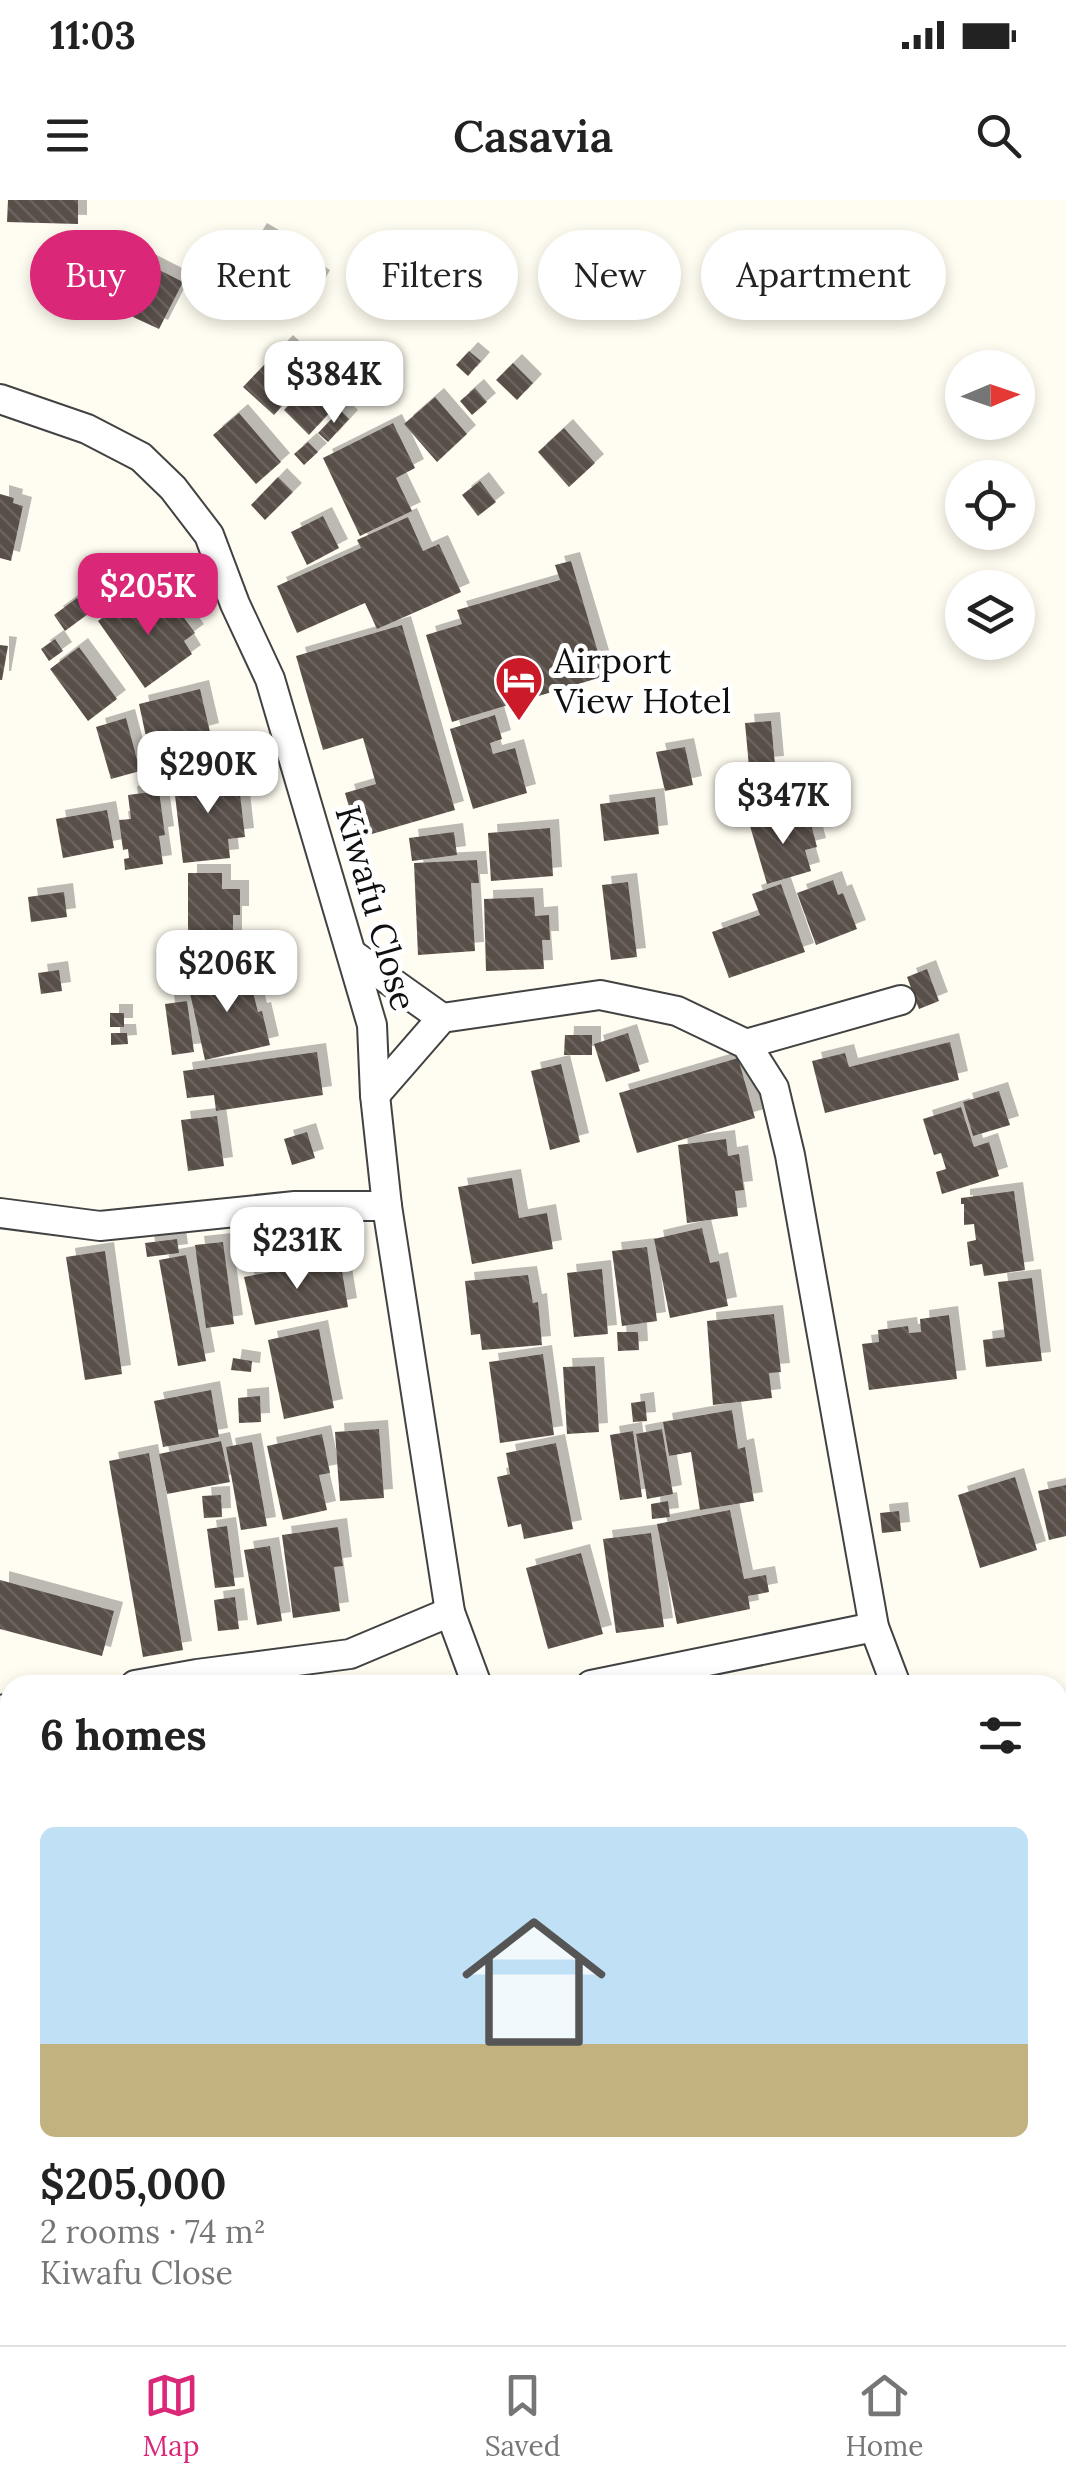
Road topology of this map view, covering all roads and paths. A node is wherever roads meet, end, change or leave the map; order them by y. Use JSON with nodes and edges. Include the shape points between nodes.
{"nodes":[{"id":1,"x":0,"y":399,"type":"edge"},
{"id":2,"x":352,"y":954,"type":"junction"},
{"id":3,"x":901,"y":1000,"type":"dead end"},
{"id":4,"x":442,"y":1018,"type":"junction"},
{"id":5,"x":746,"y":1044,"type":"junction"},
{"id":6,"x":375,"y":1095,"type":"junction"},
{"id":7,"x":387,"y":1206,"type":"junction"},
{"id":8,"x":0,"y":1213,"type":"edge"},
{"id":9,"x":450,"y":1612,"type":"junction"},
{"id":10,"x":874,"y":1627,"type":"junction"},
{"id":11,"x":191,"y":1675,"type":"edge"},
{"id":12,"x":473,"y":1675,"type":"edge"},
{"id":13,"x":640,"y":1675,"type":"edge"},
{"id":14,"x":892,"y":1675,"type":"edge"}],
"edges":[{"from":1,"to":2,"type":"street","name":"Kiwafu Close","via":[[141,457],[209,535],[270,679]]},
{"from":2,"to":4,"type":"street"},
{"from":2,"to":6,"type":"street","name":"Kiwafu Close","via":[[372,1026]]},
{"from":3,"to":5,"type":"street"},
{"from":4,"to":5,"type":"street","via":[[600,995],[677,1012]]},
{"from":4,"to":6,"type":"street"},
{"from":5,"to":10,"type":"street","via":[[774,1088],[790,1155]]},
{"from":6,"to":7,"type":"street","name":"Kiwafu Close"},
{"from":7,"to":8,"type":"street","via":[[295,1206],[100,1226]]},
{"from":7,"to":9,"type":"street","name":"Kiwafu Close"},
{"from":9,"to":11,"type":"street","via":[[350,1654]]},
{"from":9,"to":12,"type":"street","name":"Kiwafu Close"},
{"from":10,"to":13,"type":"street"},
{"from":10,"to":14,"type":"street"}]}
